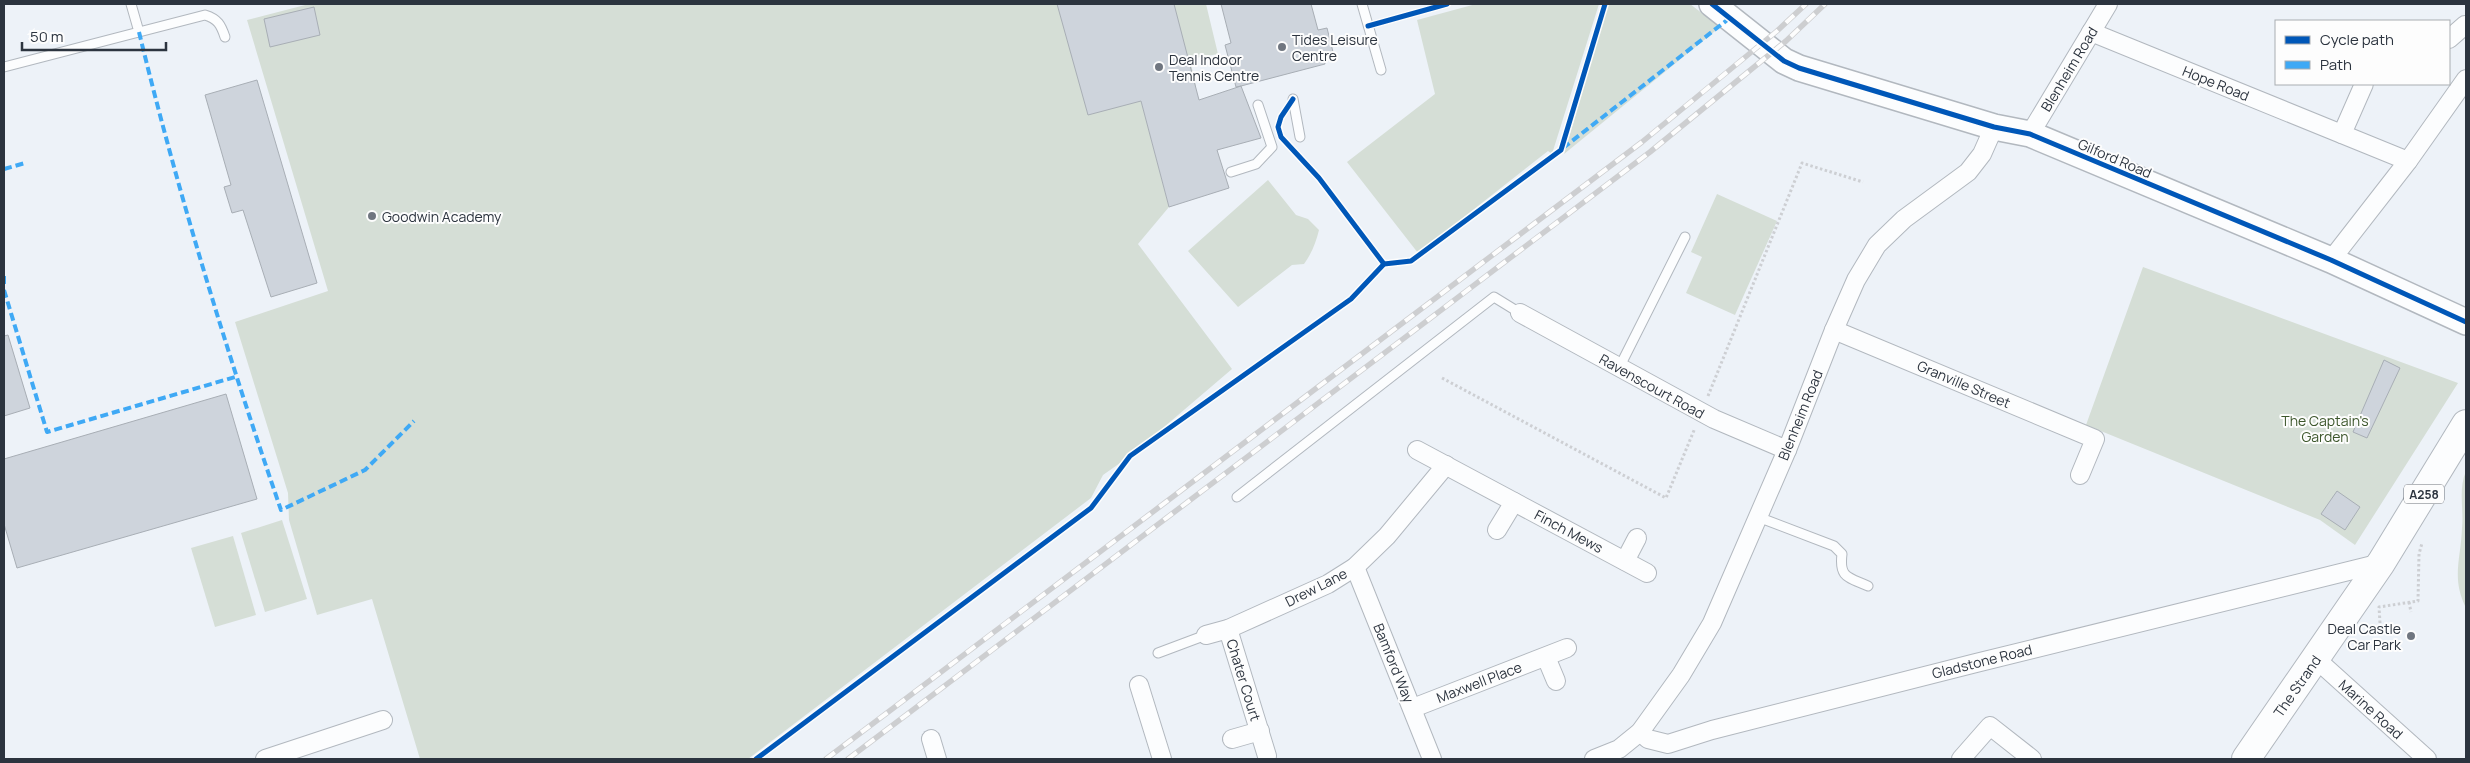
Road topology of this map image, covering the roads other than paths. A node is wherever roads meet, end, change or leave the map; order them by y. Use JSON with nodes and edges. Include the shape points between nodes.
{"nodes":[{"id":1,"x":131,"y":4,"type":"edge"},
{"id":2,"x":1362,"y":4,"type":"edge"},
{"id":3,"x":1712,"y":4,"type":"edge"},
{"id":4,"x":2108,"y":4,"type":"edge"},
{"id":5,"x":2465,"y":25,"type":"dead end"},
{"id":6,"x":138,"y":32,"type":"junction"},
{"id":7,"x":2091,"y":32,"type":"junction"},
{"id":8,"x":225,"y":37,"type":"dead end"},
{"id":9,"x":2450,"y":38,"type":"edge"},
{"id":10,"x":4,"y":67,"type":"edge"},
{"id":11,"x":1381,"y":70,"type":"dead end"},
{"id":12,"x":2466,"y":79,"type":"edge"},
{"id":13,"x":2364,"y":85,"type":"edge"},
{"id":14,"x":1293,"y":99,"type":"dead end"},
{"id":15,"x":1258,"y":105,"type":"dead end"},
{"id":16,"x":1994,"y":127,"type":"junction"},
{"id":17,"x":2030,"y":134,"type":"junction"},
{"id":18,"x":2342,"y":134,"type":"junction"},
{"id":19,"x":1300,"y":137,"type":"dead end"},
{"id":20,"x":2408,"y":161,"type":"junction"},
{"id":21,"x":1231,"y":172,"type":"dead end"},
{"id":22,"x":1685,"y":237,"type":"dead end"},
{"id":23,"x":2331,"y":260,"type":"junction"},
{"id":24,"x":1520,"y":313,"type":"joint"},
{"id":25,"x":2466,"y":322,"type":"edge"},
{"id":26,"x":1834,"y":330,"type":"junction"},
{"id":27,"x":1618,"y":368,"type":"junction"},
{"id":28,"x":2466,"y":424,"type":"edge"},
{"id":29,"x":1417,"y":450,"type":"dead end"},
{"id":30,"x":1787,"y":450,"type":"junction"},
{"id":31,"x":1446,"y":465,"type":"junction"},
{"id":32,"x":2080,"y":475,"type":"dead end"},
{"id":33,"x":1236,"y":497,"type":"dead end"},
{"id":34,"x":1514,"y":502,"type":"junction"},
{"id":35,"x":1758,"y":517,"type":"junction"},
{"id":36,"x":1497,"y":530,"type":"dead end"},
{"id":37,"x":1637,"y":538,"type":"dead end"},
{"id":38,"x":1625,"y":561,"type":"junction"},
{"id":39,"x":2381,"y":563,"type":"junction"},
{"id":40,"x":1355,"y":567,"type":"junction"},
{"id":41,"x":1647,"y":573,"type":"dead end"},
{"id":42,"x":1868,"y":586,"type":"dead end"},
{"id":43,"x":1228,"y":629,"type":"junction"},
{"id":44,"x":1206,"y":635,"type":"joint"},
{"id":45,"x":1567,"y":648,"type":"dead end"},
{"id":46,"x":1158,"y":653,"type":"dead end"},
{"id":47,"x":1546,"y":657,"type":"junction"},
{"id":48,"x":2316,"y":658,"type":"junction"},
{"id":49,"x":1556,"y":681,"type":"dead end"},
{"id":50,"x":1139,"y":685,"type":"dead end"},
{"id":51,"x":1413,"y":708,"type":"junction"},
{"id":52,"x":383,"y":720,"type":"dead end"},
{"id":53,"x":1260,"y":731,"type":"junction"},
{"id":54,"x":1640,"y":732,"type":"junction"},
{"id":55,"x":931,"y":739,"type":"dead end"},
{"id":56,"x":1232,"y":739,"type":"dead end"},
{"id":57,"x":294,"y":755,"type":"edge"},
{"id":58,"x":1267,"y":756,"type":"dead end"},
{"id":59,"x":265,"y":759,"type":"edge"},
{"id":60,"x":937,"y":759,"type":"edge"},
{"id":61,"x":1162,"y":759,"type":"edge"},
{"id":62,"x":1432,"y":759,"type":"edge"},
{"id":63,"x":1594,"y":759,"type":"edge"},
{"id":64,"x":1961,"y":759,"type":"edge"},
{"id":65,"x":2032,"y":759,"type":"edge"},
{"id":66,"x":2246,"y":759,"type":"edge"},
{"id":67,"x":2427,"y":759,"type":"edge"}],
"edges":[{"from":1,"to":6,"type":"lane"},
{"from":2,"to":11,"type":"lane"},
{"from":3,"to":16,"type":"street","name":"Gilford Road","via":[[1784,61],[1799,68]]},
{"from":4,"to":7,"type":"street","name":"Blenheim Road"},
{"from":5,"to":9,"type":"street"},
{"from":6,"to":8,"type":"lane","via":[[205,15],[215,18]]},
{"from":6,"to":10,"type":"lane"},
{"from":7,"to":17,"type":"street","name":"Blenheim Road"},
{"from":7,"to":18,"type":"street","name":"Hope Road"},
{"from":12,"to":20,"type":"street"},
{"from":13,"to":18,"type":"street"},
{"from":14,"to":19,"type":"lane"},
{"from":15,"to":21,"type":"lane","via":[[1272,148],[1256,164]]},
{"from":16,"to":17,"type":"street","name":"Gilford Road"},
{"from":16,"to":26,"type":"street","name":"Blenheim Road","via":[[1982,154],[1968,172],[1904,219],[1877,245],[1856,280]]},
{"from":17,"to":23,"type":"street","name":"Gilford Road"},
{"from":18,"to":20,"type":"street","name":"Hope Road"},
{"from":20,"to":23,"type":"street"},
{"from":22,"to":27,"type":"lane"},
{"from":23,"to":25,"type":"street","name":"Gilford Road"},
{"from":24,"to":27,"type":"street","name":"Ravenscourt Road"},
{"from":24,"to":33,"type":"lane","via":[[1494,297]]},
{"from":26,"to":30,"type":"street","name":"Blenheim Road"},
{"from":26,"to":32,"type":"street","name":"Granville Street","via":[[2094,439]]},
{"from":27,"to":30,"type":"street","name":"Ravenscourt Road","via":[[1701,412]]},
{"from":28,"to":39,"type":"main road","number":"A258"},
{"from":29,"to":31,"type":"street","name":"Finch Mews"},
{"from":30,"to":35,"type":"street","name":"Blenheim Road"},
{"from":31,"to":34,"type":"street","name":"Finch Mews"},
{"from":31,"to":40,"type":"street","name":"Drew Lane","via":[[1387,536]]},
{"from":34,"to":36,"type":"street"},
{"from":34,"to":38,"type":"street","name":"Finch Mews"},
{"from":35,"to":42,"type":"lane","via":[[1834,546],[1842,554],[1840,569],[1844,574]]},
{"from":35,"to":54,"type":"street","name":"Blenheim Road","via":[[1712,623],[1681,675]]},
{"from":37,"to":38,"type":"street"},
{"from":38,"to":41,"type":"street","name":"Finch Mews"},
{"from":39,"to":48,"type":"main road","name":"The Strand","number":"A258"},
{"from":39,"to":54,"type":"street","name":"Gladstone Road","via":[[1976,662],[1668,744],[1648,739]]},
{"from":40,"to":43,"type":"street","name":"Drew Lane","via":[[1328,584]]},
{"from":40,"to":51,"type":"street","name":"Bamford Way"},
{"from":43,"to":44,"type":"street","name":"Drew Lane"},
{"from":43,"to":53,"type":"street","name":"Chater Court"},
{"from":44,"to":46,"type":"lane"},
{"from":45,"to":47,"type":"street","name":"Maxwell Place"},
{"from":47,"to":49,"type":"street"},
{"from":47,"to":51,"type":"street","name":"Maxwell Place"},
{"from":48,"to":66,"type":"main road","name":"The Strand","number":"A258"},
{"from":48,"to":67,"type":"street","name":"Marine Road"},
{"from":50,"to":61,"type":"street"},
{"from":51,"to":62,"type":"street","name":"Bamford Way"},
{"from":52,"to":57,"type":"street"},
{"from":53,"to":56,"type":"street","name":"Chater Court"},
{"from":53,"to":58,"type":"street","name":"Chater Court"},
{"from":54,"to":63,"type":"street","via":[[1620,749]]},
{"from":55,"to":60,"type":"street"},
{"from":57,"to":59,"type":"street"},
{"from":64,"to":65,"type":"street","via":[[1990,726]]}]}
